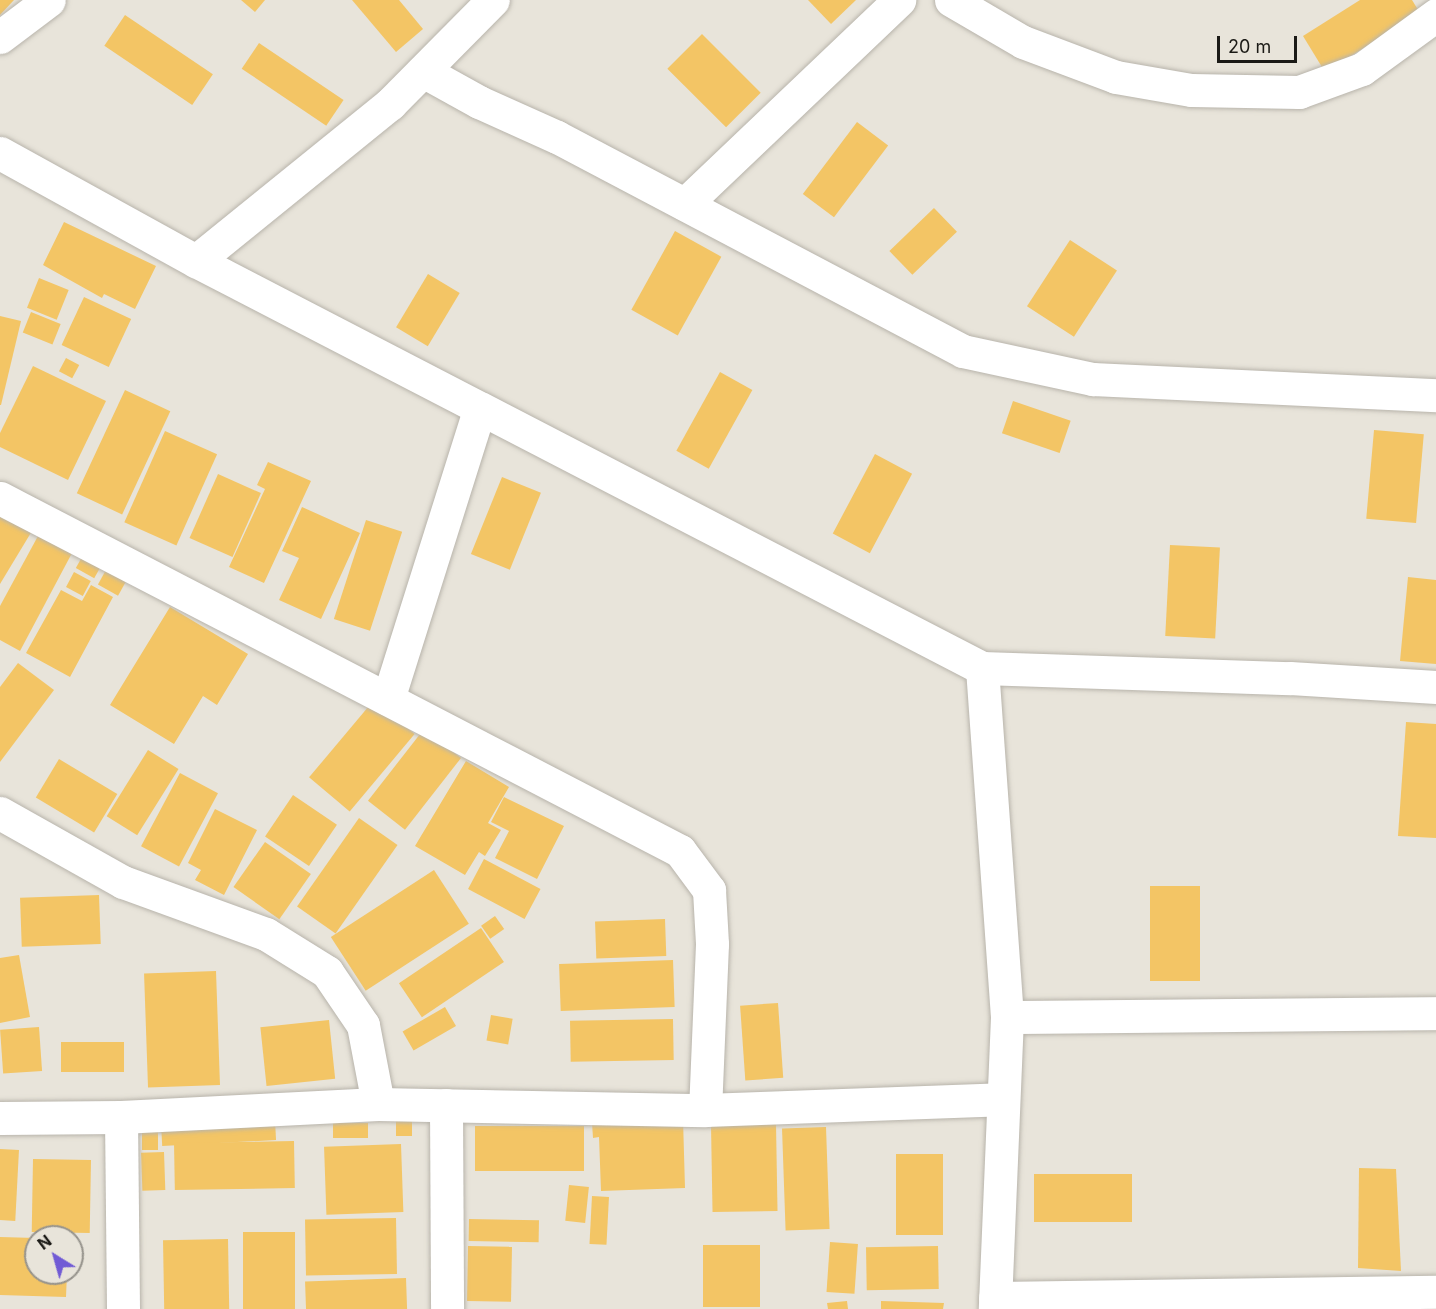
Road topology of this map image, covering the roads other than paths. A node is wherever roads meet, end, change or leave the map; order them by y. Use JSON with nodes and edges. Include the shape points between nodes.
{"nodes":[{"id":1,"x":49,"y":0,"type":"edge"},
{"id":2,"x":493,"y":0,"type":"edge"},
{"id":3,"x":899,"y":0,"type":"edge"},
{"id":4,"x":951,"y":0,"type":"edge"},
{"id":5,"x":1436,"y":15,"type":"edge"},
{"id":6,"x":0,"y":37,"type":"edge"},
{"id":7,"x":423,"y":71,"type":"junction"},
{"id":8,"x":0,"y":153,"type":"edge"},
{"id":9,"x":685,"y":204,"type":"junction"},
{"id":10,"x":196,"y":261,"type":"junction"},
{"id":11,"x":1436,"y":395,"type":"edge"},
{"id":12,"x":480,"y":408,"type":"junction"},
{"id":13,"x":0,"y":498,"type":"edge"},
{"id":14,"x":982,"y":668,"type":"junction"},
{"id":15,"x":1436,"y":687,"type":"edge"},
{"id":16,"x":388,"y":699,"type":"junction"},
{"id":17,"x":0,"y":813,"type":"edge"},
{"id":18,"x":1436,"y":1013,"type":"edge"},
{"id":19,"x":1007,"y":1017,"type":"junction"},
{"id":20,"x":1001,"y":1099,"type":"junction"},
{"id":21,"x":378,"y":1104,"type":"junction"},
{"id":22,"x":446,"y":1106,"type":"junction"},
{"id":23,"x":705,"y":1110,"type":"junction"},
{"id":24,"x":121,"y":1117,"type":"junction"},
{"id":25,"x":0,"y":1118,"type":"edge"},
{"id":26,"x":1436,"y":1292,"type":"edge"},
{"id":27,"x":995,"y":1304,"type":"edge"},
{"id":28,"x":123,"y":1309,"type":"edge"},
{"id":29,"x":447,"y":1309,"type":"edge"}],
"edges":[{"from":1,"to":6,"type":"street"},
{"from":2,"to":7,"type":"street"},
{"from":3,"to":9,"type":"street"},
{"from":4,"to":5,"type":"street","via":[[1023,42],[1116,77],[1191,90],[1299,92],[1362,69]]},
{"from":7,"to":9,"type":"street"},
{"from":7,"to":10,"type":"street","via":[[390,104]]},
{"from":8,"to":10,"type":"street"},
{"from":9,"to":11,"type":"street","via":[[963,351],[1093,379]]},
{"from":10,"to":12,"type":"street"},
{"from":12,"to":14,"type":"street"},
{"from":12,"to":16,"type":"street"},
{"from":13,"to":16,"type":"street"},
{"from":14,"to":15,"type":"street"},
{"from":14,"to":19,"type":"street"},
{"from":16,"to":23,"type":"street","via":[[680,851],[709,890],[712,944]]},
{"from":17,"to":21,"type":"street","via":[[123,882],[266,934],[327,972],[363,1025]]},
{"from":18,"to":19,"type":"street"},
{"from":19,"to":20,"type":"street"},
{"from":20,"to":23,"type":"street"},
{"from":20,"to":27,"type":"street"},
{"from":21,"to":22,"type":"street"},
{"from":21,"to":24,"type":"street"},
{"from":22,"to":23,"type":"street"},
{"from":22,"to":29,"type":"street"},
{"from":24,"to":25,"type":"street"},
{"from":24,"to":28,"type":"street"},
{"from":26,"to":27,"type":"street"}]}
